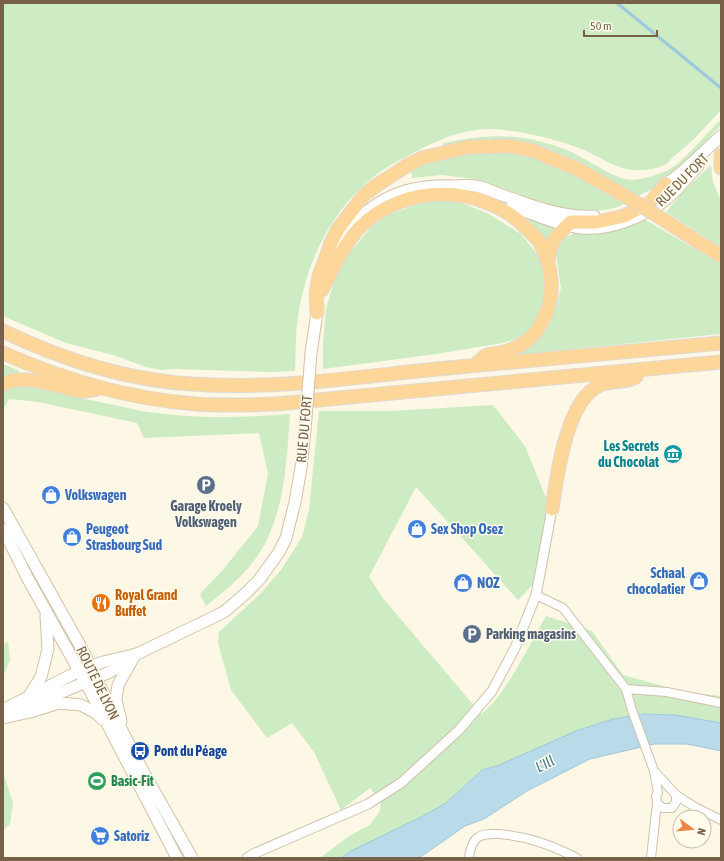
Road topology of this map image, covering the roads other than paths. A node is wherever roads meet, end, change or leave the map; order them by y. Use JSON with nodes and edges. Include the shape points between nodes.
{"nodes":[{"id":1,"x":721,"y":136,"type":"edge"},
{"id":2,"x":721,"y":139,"type":"edge"},
{"id":3,"x":721,"y":155,"type":"edge"},
{"id":4,"x":721,"y":168,"type":"edge"},
{"id":5,"x":666,"y":184,"type":"junction"},
{"id":6,"x":432,"y":185,"type":"junction"},
{"id":7,"x":567,"y":225,"type":"junction"},
{"id":8,"x":721,"y":256,"type":"edge"},
{"id":9,"x":548,"y":262,"type":"junction"},
{"id":10,"x":322,"y":290,"type":"junction"},
{"id":11,"x":317,"y":313,"type":"junction"},
{"id":12,"x":3,"y":331,"type":"edge"},
{"id":13,"x":721,"y":343,"type":"edge"},
{"id":14,"x":3,"y":353,"type":"edge"},
{"id":15,"x":721,"y":362,"type":"edge"},
{"id":16,"x":475,"y":366,"type":"junction"},
{"id":17,"x":652,"y":369,"type":"junction"},
{"id":18,"x":3,"y":385,"type":"edge"},
{"id":19,"x":103,"y":388,"type":"junction"},
{"id":20,"x":3,"y":508,"type":"edge"},
{"id":21,"x":552,"y":509,"type":"joint"},
{"id":22,"x":3,"y":529,"type":"edge"},
{"id":23,"x":536,"y":595,"type":"junction"},
{"id":24,"x":46,"y":610,"type":"junction"},
{"id":25,"x":134,"y":658,"type":"junction"},
{"id":26,"x":91,"y":667,"type":"junction"},
{"id":27,"x":79,"y":671,"type":"junction"},
{"id":28,"x":91,"y":681,"type":"junction"},
{"id":29,"x":626,"y":689,"type":"junction"},
{"id":30,"x":29,"y":697,"type":"junction"},
{"id":31,"x":721,"y":703,"type":"edge"},
{"id":32,"x":3,"y":710,"type":"edge"},
{"id":33,"x":3,"y":718,"type":"edge"},
{"id":34,"x":107,"y":724,"type":"junction"},
{"id":35,"x":130,"y":746,"type":"junction"},
{"id":36,"x":654,"y":771,"type":"junction"},
{"id":37,"x":669,"y":789,"type":"junction"},
{"id":38,"x":658,"y":793,"type":"junction"},
{"id":39,"x":676,"y":795,"type":"junction"},
{"id":40,"x":657,"y":803,"type":"junction"},
{"id":41,"x":671,"y":807,"type":"junction"},
{"id":42,"x":695,"y":807,"type":"junction"},
{"id":43,"x":721,"y":820,"type":"edge"},
{"id":44,"x":655,"y":827,"type":"junction"},
{"id":45,"x":469,"y":857,"type":"edge"},
{"id":46,"x":177,"y":858,"type":"edge"},
{"id":47,"x":192,"y":858,"type":"edge"},
{"id":48,"x":247,"y":858,"type":"edge"},
{"id":49,"x":577,"y":858,"type":"edge"},
{"id":50,"x":651,"y":858,"type":"edge"}],
"edges":[{"from":1,"to":5,"type":"main road","name":"RUE DU FORT"},
{"from":2,"to":7,"type":"main road","name":"RUE DU FORT","via":[[670,197],[653,209],[630,220],[604,227],[576,228]]},
{"from":3,"to":4,"type":"highway"},
{"from":5,"to":6,"type":"main road","name":"RUE DU FORT","via":[[634,206],[608,216],[587,217],[546,209],[476,186]]},
{"from":5,"to":7,"type":"highway","via":[[651,202],[624,216],[597,222],[571,222]]},
{"from":6,"to":7,"type":"main road","name":"RUE DU FORT","via":[[475,192]]},
{"from":6,"to":10,"type":"main road","name":"RUE DU FORT","via":[[402,192],[378,202],[362,214],[343,238],[331,259]]},
{"from":7,"to":9,"type":"highway","via":[[556,236],[549,249]]},
{"from":8,"to":11,"type":"highway","bridge":true,"via":[[577,168],[531,150],[508,146],[468,147],[422,158],[368,192],[338,228],[331,243],[319,276],[316,294]]},
{"from":9,"to":10,"type":"highway","via":[[538,241],[518,220],[500,208],[474,198],[444,194],[425,195],[400,202],[380,212],[359,228],[342,252]]},
{"from":9,"to":16,"type":"highway","via":[[552,294],[544,320],[534,333],[511,350],[485,356]]},
{"from":10,"to":11,"type":"main road","name":"RUE DU FORT"},
{"from":11,"to":25,"type":"main road","name":"RUE DU FORT","bridge":true,"via":[[301,468],[286,538],[279,552],[259,580],[224,612]]},
{"from":12,"to":16,"type":"highway","via":[[56,354],[110,370],[144,378],[191,384],[264,385]]},
{"from":13,"to":16,"type":"highway"},
{"from":14,"to":19,"type":"highway","via":[[48,372]]},
{"from":15,"to":17,"type":"highway"},
{"from":17,"to":19,"type":"highway","via":[[235,405],[159,400]]},
{"from":17,"to":21,"type":"highway","via":[[633,379],[600,385],[587,394],[578,407],[564,444]]},
{"from":18,"to":19,"type":"highway","via":[[13,380],[24,380],[81,391]]},
{"from":20,"to":26,"type":"main road","name":"ROUTE DE LYON"},
{"from":21,"to":23,"type":"street"},
{"from":22,"to":24,"type":"main road","name":"ROUTE DE LYON"},
{"from":23,"to":29,"type":"street","via":[[563,608]]},
{"from":23,"to":48,"type":"street","via":[[515,648],[492,691],[459,730],[401,783],[368,804]]},
{"from":24,"to":27,"type":"main road","name":"ROUTE DE LYON"},
{"from":24,"to":30,"type":"main road","via":[[48,650],[41,677]]},
{"from":25,"to":26,"type":"main road","name":"RUE DU FORT","via":[[103,662]]},
{"from":25,"to":28,"type":"main road","name":"RUE DU FORT"},
{"from":25,"to":35,"type":"main road","via":[[118,685],[116,700]]},
{"from":26,"to":27,"type":"main road","name":"RUE DU FORT"},
{"from":26,"to":28,"type":"main road","name":"ROUTE DE LYON"},
{"from":27,"to":28,"type":"main road","name":"ROUTE DE LYON"},
{"from":27,"to":30,"type":"main road","name":"RUE DU FORT"},
{"from":28,"to":33,"type":"main road","name":"RUE DU FORT"},
{"from":28,"to":34,"type":"main road","name":"ROUTE DE LYON"},
{"from":28,"to":35,"type":"main road","name":"ROUTE DE LYON"},
{"from":29,"to":31,"type":"street","via":[[667,692]]},
{"from":29,"to":36,"type":"street"},
{"from":30,"to":32,"type":"main road","name":"RUE DU FORT"},
{"from":33,"to":34,"type":"main road","via":[[59,703],[81,705],[96,713]]},
{"from":34,"to":46,"type":"main road","name":"ROUTE DE LYON"},
{"from":35,"to":47,"type":"main road","name":"ROUTE DE LYON"},
{"from":36,"to":37,"type":"street"},
{"from":36,"to":38,"type":"street"},
{"from":37,"to":38,"type":"street"},
{"from":37,"to":39,"type":"street"},
{"from":38,"to":40,"type":"street"},
{"from":39,"to":41,"type":"street","via":[[677,798]]},
{"from":39,"to":42,"type":"street"},
{"from":40,"to":41,"type":"street","via":[[663,808]]},
{"from":40,"to":44,"type":"street"},
{"from":41,"to":42,"type":"street"},
{"from":41,"to":44,"type":"street"},
{"from":42,"to":43,"type":"street"},
{"from":44,"to":50,"type":"street"},
{"from":45,"to":49,"type":"street","via":[[476,838],[495,834],[528,838],[551,845]]}]}
